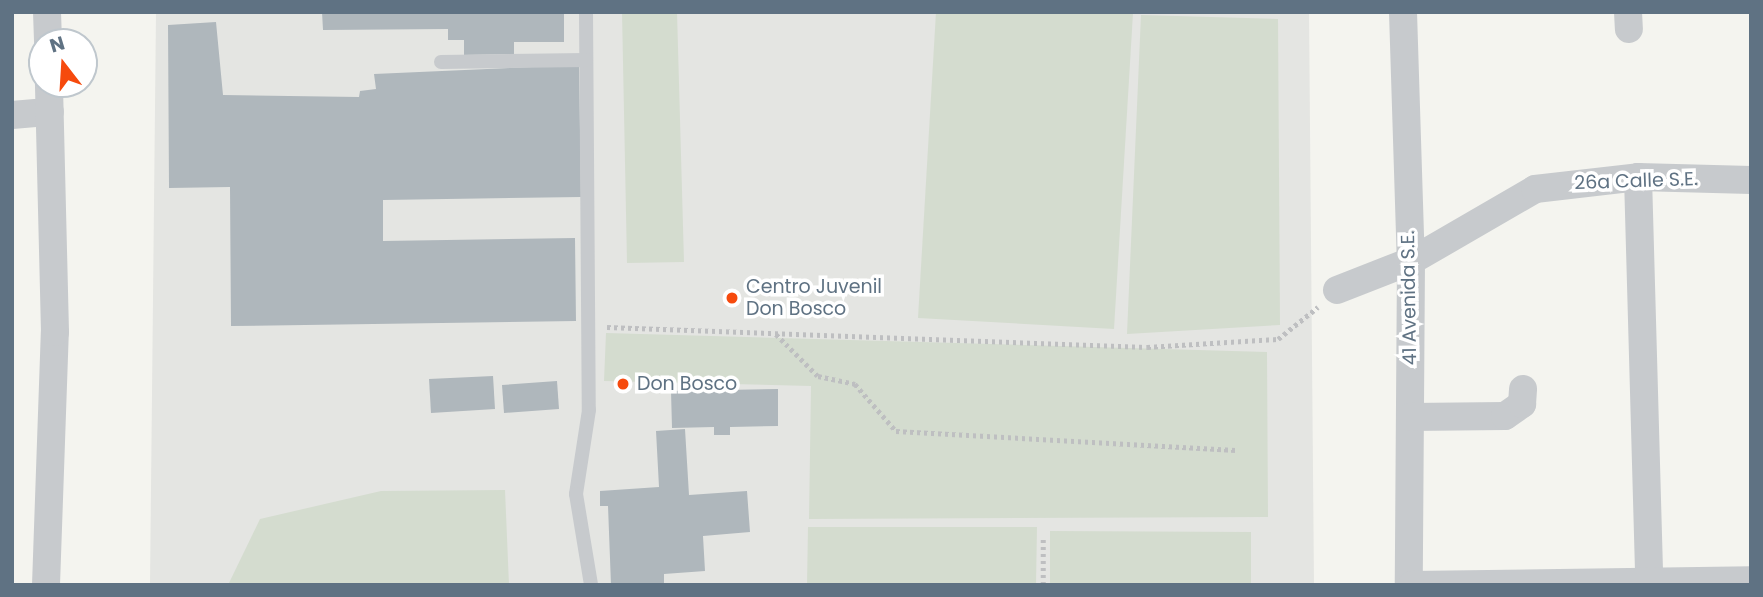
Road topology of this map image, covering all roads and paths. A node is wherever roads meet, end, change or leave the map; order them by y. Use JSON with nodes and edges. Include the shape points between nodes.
{"nodes":[{"id":1,"x":586,"y":12,"type":"edge"},
{"id":2,"x":1403,"y":12,"type":"edge"},
{"id":3,"x":586,"y":60,"type":"junction"},
{"id":4,"x":441,"y":62,"type":"dead end"},
{"id":5,"x":50,"y":98,"type":"edge"},
{"id":6,"x":50,"y":112,"type":"junction"},
{"id":7,"x":12,"y":115,"type":"edge"},
{"id":8,"x":1638,"y":177,"type":"junction"},
{"id":9,"x":1751,"y":180,"type":"edge"},
{"id":10,"x":1411,"y":261,"type":"junction"},
{"id":11,"x":1337,"y":290,"type":"joint"},
{"id":12,"x":587,"y":327,"type":"junction"},
{"id":13,"x":775,"y":334,"type":"junction"},
{"id":14,"x":1523,"y":389,"type":"dead end"},
{"id":15,"x":1410,"y":417,"type":"junction"},
{"id":16,"x":1235,"y":450,"type":"dead end"},
{"id":17,"x":1043,"y":536,"type":"dead end"},
{"id":18,"x":1751,"y":580,"type":"edge"},
{"id":19,"x":1649,"y":582,"type":"junction"},
{"id":20,"x":46,"y":585,"type":"edge"},
{"id":21,"x":591,"y":585,"type":"edge"},
{"id":22,"x":1043,"y":585,"type":"edge"},
{"id":23,"x":1411,"y":585,"type":"edge"}],
"edges":[{"from":1,"to":3,"type":"lane"},
{"from":2,"to":10,"type":"street","name":"41 Avenida S.E."},
{"from":3,"to":4,"type":"lane"},
{"from":3,"to":12,"type":"lane"},
{"from":5,"to":6,"type":"street"},
{"from":6,"to":7,"type":"street"},
{"from":6,"to":20,"type":"street","via":[[55,332]]},
{"from":8,"to":9,"type":"street","name":"26a Calle S.E."},
{"from":8,"to":10,"type":"street","name":"26a Calle S.E.","via":[[1535,190]]},
{"from":8,"to":19,"type":"street"},
{"from":10,"to":11,"type":"street","name":"26a Calle S.E."},
{"from":10,"to":15,"type":"street","name":"41 Avenida S.E."},
{"from":11,"to":13,"type":"path","via":[[1278,339],[1147,347]]},
{"from":12,"to":13,"type":"path"},
{"from":12,"to":21,"type":"lane","via":[[589,410],[576,494]]},
{"from":13,"to":16,"type":"path","via":[[818,376],[855,384],[896,431]]},
{"from":14,"to":15,"type":"street","via":[[1522,404],[1506,416]]},
{"from":15,"to":23,"type":"street","name":"41 Avenida S.E."},
{"from":17,"to":22,"type":"path"},
{"from":18,"to":19,"type":"street"},
{"from":19,"to":23,"type":"street"}]}
